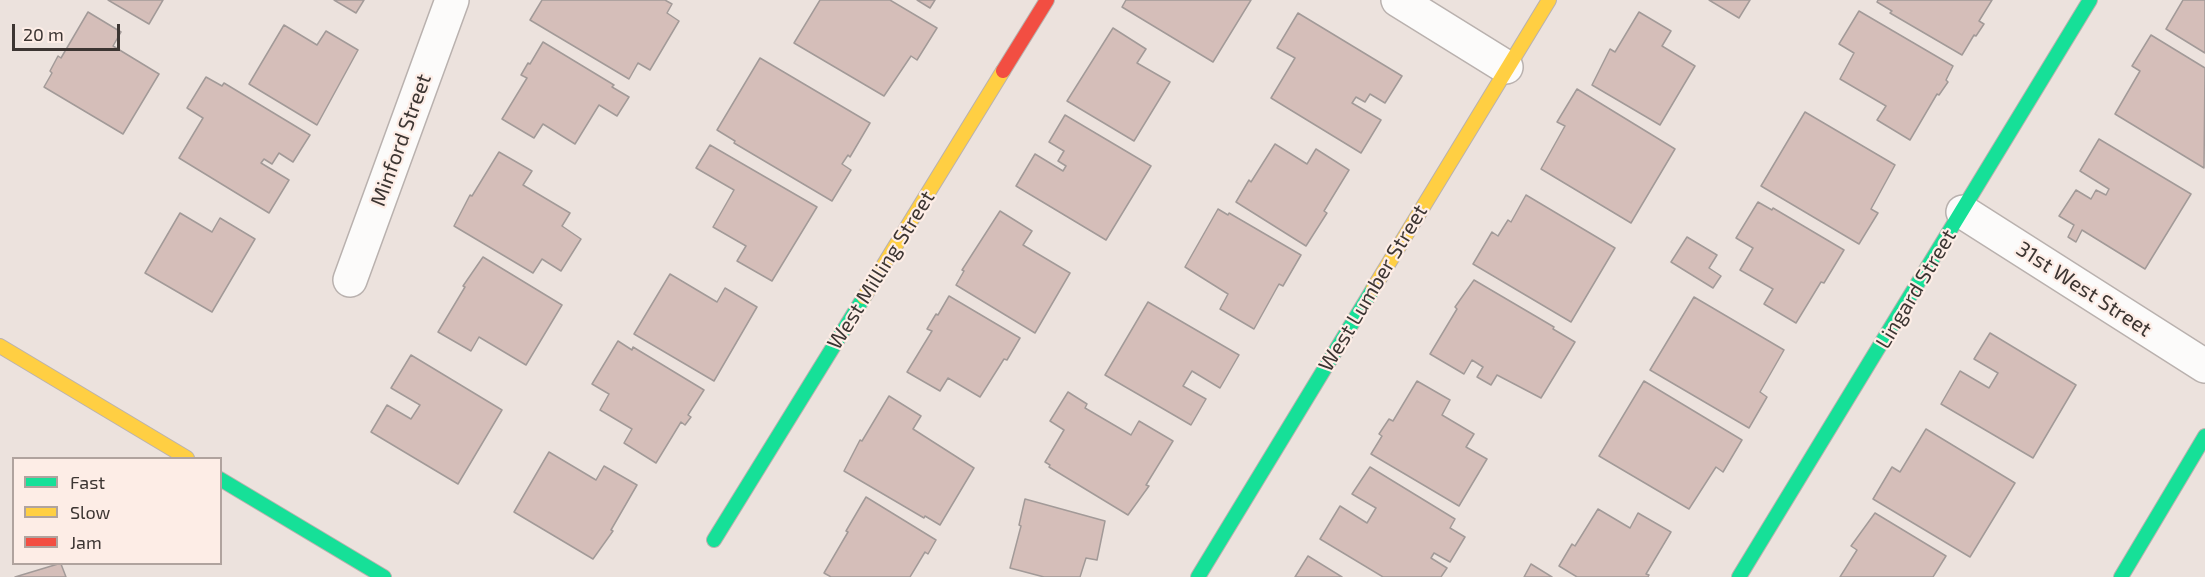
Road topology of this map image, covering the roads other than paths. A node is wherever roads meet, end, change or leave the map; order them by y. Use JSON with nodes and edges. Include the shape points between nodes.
{"nodes":[{"id":1,"x":452,"y":0,"type":"edge"},
{"id":2,"x":1047,"y":0,"type":"edge"},
{"id":3,"x":1398,"y":0,"type":"edge"},
{"id":4,"x":1549,"y":0,"type":"edge"},
{"id":5,"x":2090,"y":0,"type":"edge"},
{"id":6,"x":1506,"y":67,"type":"junction"},
{"id":7,"x":1963,"y":212,"type":"junction"},
{"id":8,"x":350,"y":280,"type":"dead end"},
{"id":9,"x":0,"y":346,"type":"edge"},
{"id":10,"x":2205,"y":366,"type":"edge"},
{"id":11,"x":2205,"y":436,"type":"edge"},
{"id":12,"x":184,"y":457,"type":"edge"},
{"id":13,"x":222,"y":480,"type":"edge"},
{"id":14,"x":714,"y":540,"type":"dead end"},
{"id":15,"x":384,"y":577,"type":"edge"},
{"id":16,"x":1198,"y":577,"type":"edge"},
{"id":17,"x":1739,"y":577,"type":"edge"},
{"id":18,"x":2121,"y":577,"type":"edge"}],
"edges":[{"from":1,"to":8,"type":"street","name":"Minford Street"},
{"from":2,"to":14,"type":"street","name":"West Milling Street"},
{"from":3,"to":6,"type":"street"},
{"from":4,"to":6,"type":"street","name":"West Lumber Street"},
{"from":5,"to":7,"type":"street","name":"Lingard Street"},
{"from":6,"to":16,"type":"street","name":"West Lumber Street"},
{"from":7,"to":10,"type":"street","name":"31st West Street"},
{"from":7,"to":17,"type":"street","name":"Lingard Street"},
{"from":9,"to":12,"type":"street"},
{"from":11,"to":18,"type":"street"},
{"from":13,"to":15,"type":"street"}]}
